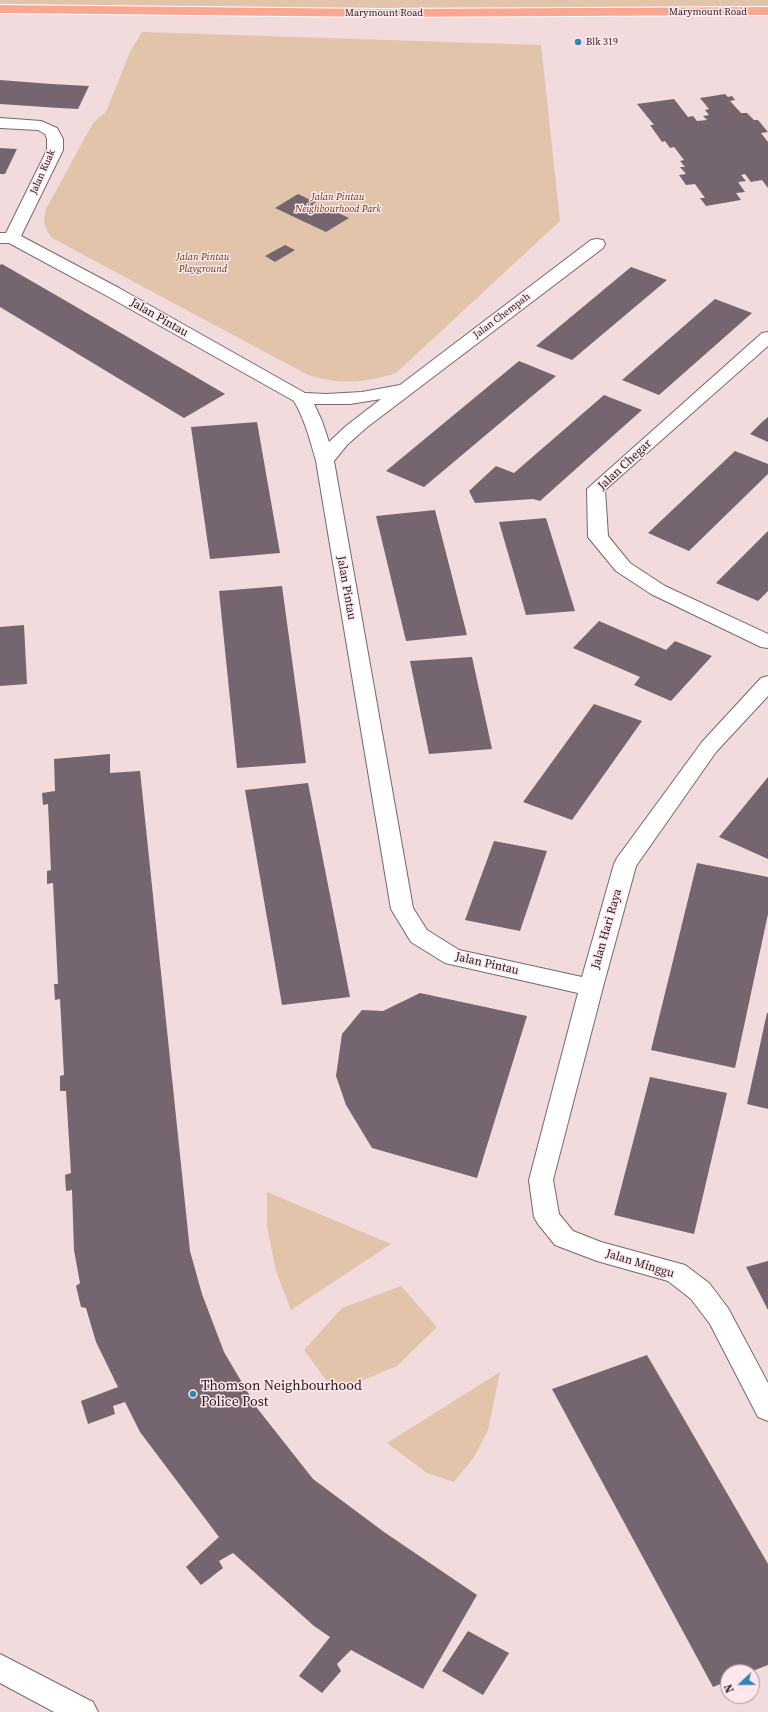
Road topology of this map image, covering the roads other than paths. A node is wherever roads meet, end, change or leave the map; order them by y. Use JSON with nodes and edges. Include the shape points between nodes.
{"nodes":[{"id":1,"x":0,"y":9,"type":"edge"},
{"id":2,"x":768,"y":12,"type":"edge"},
{"id":3,"x":0,"y":123,"type":"edge"},
{"id":4,"x":6,"y":238,"type":"edge"},
{"id":5,"x":597,"y":244,"type":"dead end"},
{"id":6,"x":768,"y":337,"type":"edge"},
{"id":7,"x":407,"y":387,"type":"junction"},
{"id":8,"x":301,"y":398,"type":"junction"},
{"id":9,"x":325,"y":461,"type":"junction"},
{"id":10,"x":768,"y":642,"type":"edge"},
{"id":11,"x":768,"y":683,"type":"edge"},
{"id":12,"x":591,"y":987,"type":"junction"},
{"id":13,"x":547,"y":1218,"type":"joint"},
{"id":14,"x":768,"y":1409,"type":"edge"},
{"id":15,"x":0,"y":1668,"type":"edge"},
{"id":16,"x":83,"y":1712,"type":"edge"}],
"edges":[{"from":1,"to":2,"type":"main road","name":"Marymount Road","via":[[381,13]]},
{"from":3,"to":4,"type":"street","name":"Jalan Kuak","via":[[41,126],[52,131],[55,139],[55,150]]},
{"from":4,"to":8,"type":"street","name":"Jalan Pintau","via":[[113,292]]},
{"from":5,"to":7,"type":"street","name":"Jalan Chempah"},
{"from":6,"to":10,"type":"street","name":"Jalan Chegar","via":[[596,489],[598,537],[623,567],[658,590]]},
{"from":7,"to":8,"type":"street","name":"Jalan Chempah","via":[[380,395],[350,399]]},
{"from":7,"to":9,"type":"street","name":"Jalan Chempah","via":[[339,441]]},
{"from":8,"to":9,"type":"street","name":"Jalan Pintau","via":[[318,434]]},
{"from":9,"to":12,"type":"street","name":"Jalan Pintau","via":[[402,909],[419,936],[453,957]]},
{"from":11,"to":12,"type":"street","name":"Jalan Hari Raya","via":[[708,747],[625,864]]},
{"from":12,"to":13,"type":"street","name":"Jalan Hari Raya","via":[[541,1180]]},
{"from":13,"to":14,"type":"street","name":"Jalan Minggu","via":[[564,1238],[597,1251],[676,1273],[700,1291],[719,1316]]},
{"from":15,"to":16,"type":"street"}]}
